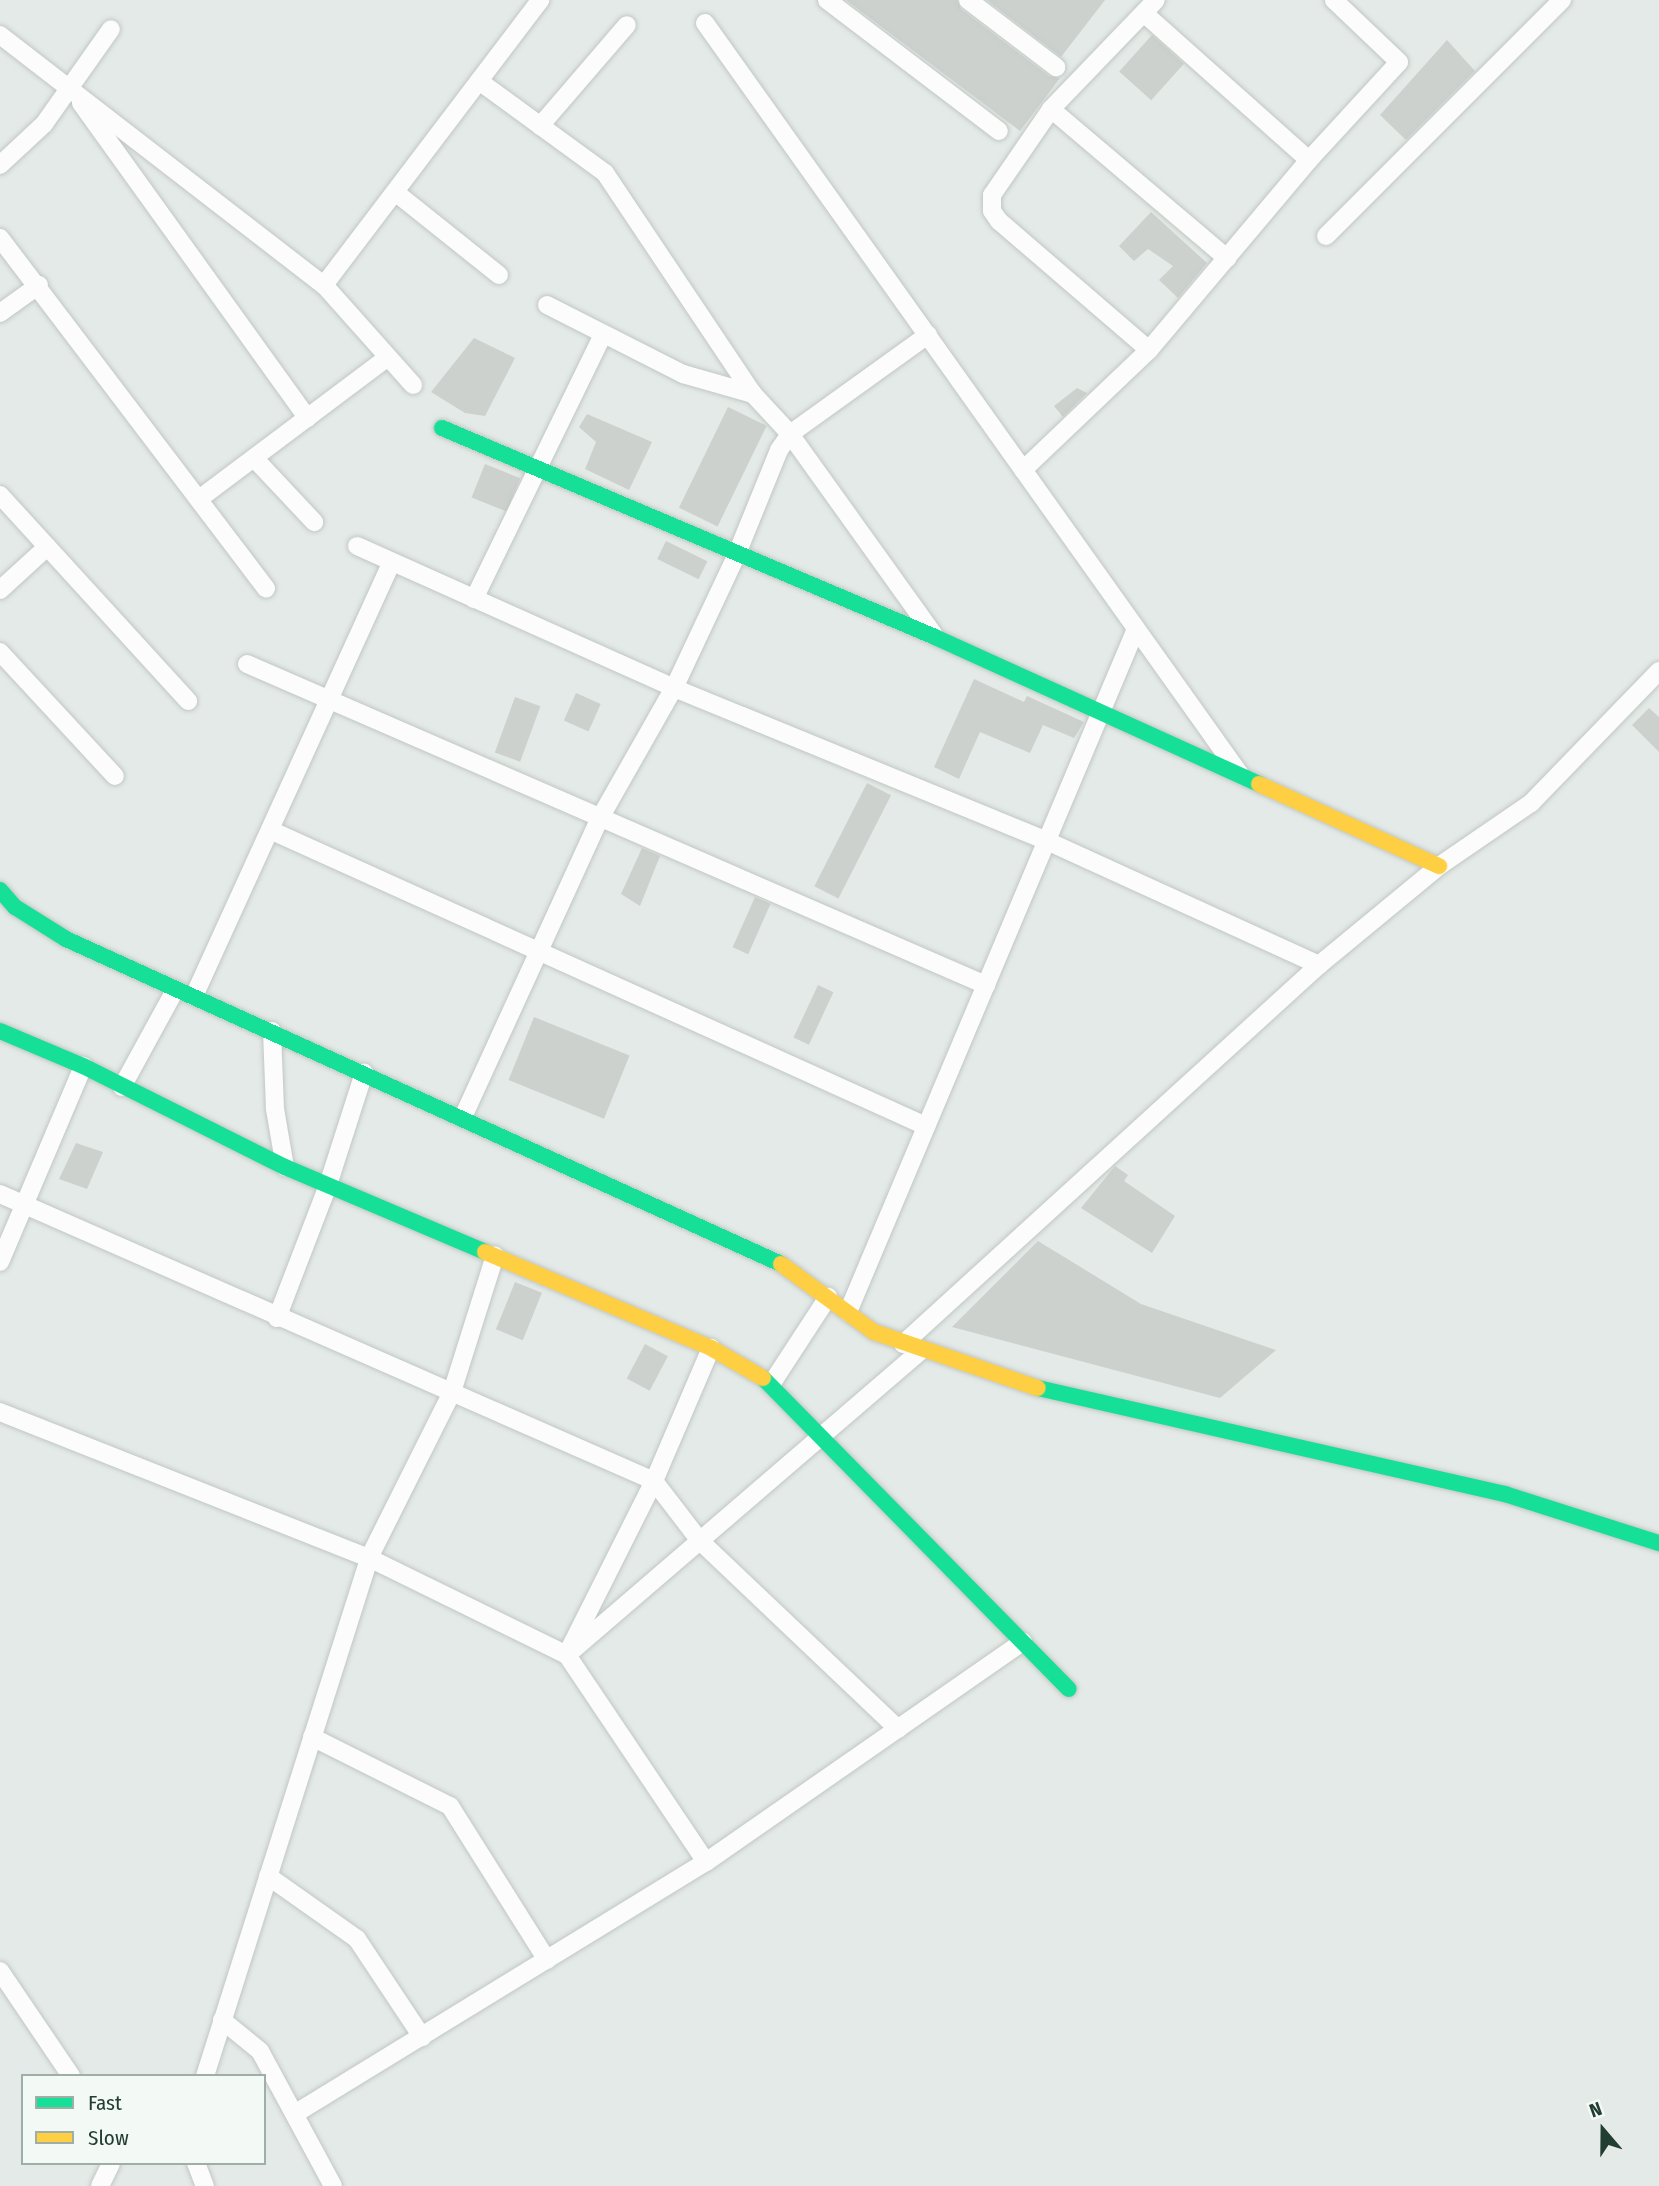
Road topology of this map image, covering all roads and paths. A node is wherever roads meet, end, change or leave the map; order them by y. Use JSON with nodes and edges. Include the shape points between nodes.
{"nodes":[{"id":1,"x":540,"y":0,"type":"edge"},
{"id":2,"x":827,"y":0,"type":"edge"},
{"id":3,"x":968,"y":0,"type":"edge"},
{"id":4,"x":1334,"y":0,"type":"edge"},
{"id":5,"x":1562,"y":0,"type":"edge"},
{"id":6,"x":1151,"y":8,"type":"edge"},
{"id":7,"x":705,"y":23,"type":"dead end"},
{"id":8,"x":627,"y":25,"type":"dead end"},
{"id":9,"x":111,"y":29,"type":"dead end"},
{"id":10,"x":0,"y":35,"type":"edge"},
{"id":11,"x":1056,"y":67,"type":"dead end"},
{"id":12,"x":479,"y":81,"type":"junction"},
{"id":13,"x":69,"y":86,"type":"junction"},
{"id":14,"x":1051,"y":109,"type":"junction"},
{"id":15,"x":540,"y":126,"type":"junction"},
{"id":16,"x":999,"y":131,"type":"dead end"},
{"id":17,"x":1309,"y":160,"type":"junction"},
{"id":18,"x":0,"y":165,"type":"edge"},
{"id":19,"x":395,"y":192,"type":"junction"},
{"id":20,"x":1326,"y":236,"type":"dead end"},
{"id":21,"x":0,"y":238,"type":"edge"},
{"id":22,"x":1227,"y":258,"type":"junction"},
{"id":23,"x":499,"y":275,"type":"dead end"},
{"id":24,"x":39,"y":285,"type":"junction"},
{"id":25,"x":324,"y":285,"type":"junction"},
{"id":26,"x":547,"y":305,"type":"dead end"},
{"id":27,"x":0,"y":313,"type":"edge"},
{"id":28,"x":603,"y":335,"type":"junction"},
{"id":29,"x":928,"y":335,"type":"junction"},
{"id":30,"x":1149,"y":350,"type":"junction"},
{"id":31,"x":388,"y":357,"type":"junction"},
{"id":32,"x":413,"y":385,"type":"dead end"},
{"id":33,"x":753,"y":394,"type":"junction"},
{"id":34,"x":307,"y":418,"type":"junction"},
{"id":35,"x":442,"y":428,"type":"dead end"},
{"id":36,"x":790,"y":434,"type":"junction"},
{"id":37,"x":254,"y":458,"type":"junction"},
{"id":38,"x":540,"y":468,"type":"junction"},
{"id":39,"x":1023,"y":470,"type":"junction"},
{"id":40,"x":0,"y":495,"type":"edge"},
{"id":41,"x":199,"y":499,"type":"junction"},
{"id":42,"x":314,"y":522,"type":"dead end"},
{"id":43,"x":357,"y":546,"type":"dead end"},
{"id":44,"x":47,"y":547,"type":"junction"},
{"id":45,"x":736,"y":556,"type":"junction"},
{"id":46,"x":391,"y":564,"type":"junction"},
{"id":47,"x":266,"y":589,"type":"dead end"},
{"id":48,"x":0,"y":590,"type":"edge"},
{"id":49,"x":474,"y":599,"type":"junction"},
{"id":50,"x":1136,"y":629,"type":"junction"},
{"id":51,"x":935,"y":637,"type":"junction"},
{"id":52,"x":0,"y":652,"type":"edge"},
{"id":53,"x":247,"y":664,"type":"dead end"},
{"id":54,"x":1659,"y":671,"type":"edge"},
{"id":55,"x":674,"y":688,"type":"junction"},
{"id":56,"x":329,"y":700,"type":"junction"},
{"id":57,"x":188,"y":701,"type":"dead end"},
{"id":58,"x":1101,"y":712,"type":"junction"},
{"id":59,"x":1240,"y":775,"type":"junction"},
{"id":60,"x":115,"y":776,"type":"dead end"},
{"id":61,"x":600,"y":818,"type":"junction"},
{"id":62,"x":270,"y":830,"type":"junction"},
{"id":63,"x":1047,"y":841,"type":"junction"},
{"id":64,"x":1439,"y":866,"type":"junction"},
{"id":65,"x":0,"y":890,"type":"edge"},
{"id":66,"x":539,"y":951,"type":"junction"},
{"id":67,"x":1319,"y":965,"type":"junction"},
{"id":68,"x":986,"y":985,"type":"junction"},
{"id":69,"x":175,"y":990,"type":"junction"},
{"id":70,"x":194,"y":996,"type":"junction"},
{"id":71,"x":0,"y":1031,"type":"edge"},
{"id":72,"x":272,"y":1031,"type":"junction"},
{"id":73,"x":83,"y":1066,"type":"junction"},
{"id":74,"x":364,"y":1073,"type":"junction"},
{"id":75,"x":122,"y":1087,"type":"junction"},
{"id":76,"x":463,"y":1117,"type":"junction"},
{"id":77,"x":926,"y":1126,"type":"junction"},
{"id":78,"x":285,"y":1167,"type":"junction"},
{"id":79,"x":328,"y":1185,"type":"junction"},
{"id":80,"x":0,"y":1194,"type":"edge"},
{"id":81,"x":24,"y":1205,"type":"junction"},
{"id":82,"x":495,"y":1256,"type":"junction"},
{"id":83,"x":0,"y":1262,"type":"edge"},
{"id":84,"x":828,"y":1297,"type":"junction"},
{"id":85,"x":848,"y":1312,"type":"junction"},
{"id":86,"x":277,"y":1318,"type":"junction"},
{"id":87,"x":903,"y":1344,"type":"junction"},
{"id":88,"x":711,"y":1348,"type":"junction"},
{"id":89,"x":920,"y":1351,"type":"junction"},
{"id":90,"x":772,"y":1383,"type":"junction"},
{"id":91,"x":452,"y":1392,"type":"junction"},
{"id":92,"x":0,"y":1412,"type":"edge"},
{"id":93,"x":823,"y":1435,"type":"junction"},
{"id":94,"x":654,"y":1481,"type":"junction"},
{"id":95,"x":700,"y":1541,"type":"junction"},
{"id":96,"x":1659,"y":1543,"type":"edge"},
{"id":97,"x":371,"y":1559,"type":"junction"},
{"id":98,"x":1023,"y":1642,"type":"junction"},
{"id":99,"x":567,"y":1655,"type":"junction"},
{"id":100,"x":1069,"y":1689,"type":"dead end"},
{"id":101,"x":898,"y":1729,"type":"junction"},
{"id":102,"x":312,"y":1737,"type":"junction"},
{"id":103,"x":706,"y":1863,"type":"junction"},
{"id":104,"x":268,"y":1877,"type":"junction"},
{"id":105,"x":547,"y":1960,"type":"junction"},
{"id":106,"x":0,"y":1971,"type":"edge"},
{"id":107,"x":222,"y":2020,"type":"junction"},
{"id":108,"x":422,"y":2037,"type":"junction"},
{"id":109,"x":70,"y":2074,"type":"edge"},
{"id":110,"x":206,"y":2074,"type":"edge"},
{"id":111,"x":296,"y":2113,"type":"junction"},
{"id":112,"x":110,"y":2165,"type":"edge"},
{"id":113,"x":197,"y":2165,"type":"edge"},
{"id":114,"x":100,"y":2186,"type":"edge"},
{"id":115,"x":205,"y":2186,"type":"edge"},
{"id":116,"x":333,"y":2186,"type":"edge"}],
"edges":[{"from":1,"to":12,"type":"street"},
{"from":2,"to":16,"type":"street"},
{"from":3,"to":11,"type":"street"},
{"from":4,"to":17,"type":"street","via":[[1399,62]]},
{"from":5,"to":20,"type":"street"},
{"from":6,"to":14,"type":"street"},
{"from":6,"to":17,"type":"street"},
{"from":7,"to":29,"type":"street"},
{"from":8,"to":15,"type":"street"},
{"from":9,"to":13,"type":"street"},
{"from":10,"to":13,"type":"street"},
{"from":12,"to":15,"type":"street"},
{"from":12,"to":19,"type":"street"},
{"from":13,"to":18,"type":"street","via":[[30,139]]},
{"from":13,"to":25,"type":"street"},
{"from":13,"to":34,"type":"street"},
{"from":14,"to":22,"type":"street"},
{"from":14,"to":30,"type":"street","via":[[992,195],[992,211]]},
{"from":15,"to":33,"type":"street","via":[[605,173]]},
{"from":17,"to":22,"type":"street"},
{"from":19,"to":23,"type":"street"},
{"from":19,"to":25,"type":"street"},
{"from":21,"to":24,"type":"street"},
{"from":22,"to":30,"type":"street"},
{"from":24,"to":27,"type":"street"},
{"from":24,"to":41,"type":"street"},
{"from":25,"to":31,"type":"street"},
{"from":26,"to":28,"type":"street"},
{"from":28,"to":33,"type":"street","via":[[683,374]]},
{"from":28,"to":38,"type":"street"},
{"from":29,"to":36,"type":"street"},
{"from":29,"to":39,"type":"street"},
{"from":30,"to":39,"type":"street"},
{"from":31,"to":32,"type":"street"},
{"from":31,"to":34,"type":"street"},
{"from":33,"to":36,"type":"street"},
{"from":34,"to":37,"type":"street"},
{"from":35,"to":38,"type":"street"},
{"from":36,"to":45,"type":"street"},
{"from":36,"to":51,"type":"street"},
{"from":37,"to":41,"type":"street"},
{"from":37,"to":42,"type":"street"},
{"from":38,"to":45,"type":"street"},
{"from":38,"to":49,"type":"street"},
{"from":39,"to":50,"type":"street"},
{"from":40,"to":44,"type":"street"},
{"from":41,"to":47,"type":"street"},
{"from":43,"to":46,"type":"street"},
{"from":44,"to":48,"type":"street"},
{"from":44,"to":57,"type":"street"},
{"from":45,"to":51,"type":"street"},
{"from":45,"to":55,"type":"street"},
{"from":46,"to":49,"type":"street"},
{"from":46,"to":56,"type":"street"},
{"from":49,"to":55,"type":"street"},
{"from":50,"to":58,"type":"street"},
{"from":50,"to":59,"type":"street"},
{"from":51,"to":58,"type":"street"},
{"from":52,"to":60,"type":"street"},
{"from":53,"to":56,"type":"street"},
{"from":54,"to":64,"type":"street","via":[[1531,803]]},
{"from":55,"to":61,"type":"street"},
{"from":55,"to":63,"type":"street"},
{"from":56,"to":61,"type":"street"},
{"from":56,"to":62,"type":"street"},
{"from":58,"to":59,"type":"street"},
{"from":58,"to":63,"type":"street"},
{"from":59,"to":64,"type":"street"},
{"from":61,"to":66,"type":"street"},
{"from":61,"to":68,"type":"street"},
{"from":62,"to":66,"type":"street"},
{"from":62,"to":70,"type":"street"},
{"from":63,"to":67,"type":"street"},
{"from":63,"to":68,"type":"street"},
{"from":64,"to":67,"type":"street"},
{"from":65,"to":69,"type":"street","via":[[15,907],[66,939]]},
{"from":66,"to":76,"type":"street"},
{"from":66,"to":77,"type":"street"},
{"from":67,"to":87,"type":"street"},
{"from":68,"to":77,"type":"street"},
{"from":69,"to":70,"type":"street"},
{"from":69,"to":75,"type":"street"},
{"from":70,"to":72,"type":"street"},
{"from":71,"to":73,"type":"street"},
{"from":72,"to":74,"type":"street"},
{"from":72,"to":78,"type":"street","via":[[275,1109]]},
{"from":73,"to":75,"type":"street"},
{"from":73,"to":81,"type":"street"},
{"from":74,"to":76,"type":"street"},
{"from":74,"to":79,"type":"street"},
{"from":75,"to":78,"type":"street"},
{"from":76,"to":84,"type":"street","via":[[791,1269]]},
{"from":77,"to":85,"type":"street"},
{"from":78,"to":79,"type":"street"},
{"from":79,"to":82,"type":"street"},
{"from":79,"to":86,"type":"street"},
{"from":80,"to":81,"type":"street"},
{"from":81,"to":83,"type":"street"},
{"from":81,"to":86,"type":"street"},
{"from":82,"to":88,"type":"street"},
{"from":82,"to":91,"type":"street"},
{"from":84,"to":85,"type":"street"},
{"from":84,"to":90,"type":"street"},
{"from":85,"to":87,"type":"street","via":[[874,1332]]},
{"from":86,"to":91,"type":"street"},
{"from":87,"to":89,"type":"street"},
{"from":88,"to":90,"type":"street"},
{"from":88,"to":94,"type":"street"},
{"from":89,"to":93,"type":"street"},
{"from":89,"to":96,"type":"street","via":[[1076,1401],[1505,1494]]},
{"from":90,"to":93,"type":"street"},
{"from":91,"to":94,"type":"street"},
{"from":91,"to":97,"type":"street"},
{"from":92,"to":97,"type":"street"},
{"from":93,"to":95,"type":"street"},
{"from":93,"to":98,"type":"street"},
{"from":94,"to":95,"type":"street"},
{"from":94,"to":99,"type":"street"},
{"from":95,"to":99,"type":"street"},
{"from":95,"to":101,"type":"street"},
{"from":97,"to":99,"type":"street"},
{"from":97,"to":102,"type":"street"},
{"from":98,"to":100,"type":"street"},
{"from":98,"to":101,"type":"street"},
{"from":99,"to":103,"type":"street"},
{"from":101,"to":103,"type":"street"},
{"from":102,"to":104,"type":"street"},
{"from":102,"to":105,"type":"street","via":[[450,1806]]},
{"from":103,"to":105,"type":"street"},
{"from":104,"to":107,"type":"street"},
{"from":104,"to":108,"type":"street","via":[[357,1939]]},
{"from":105,"to":108,"type":"street"},
{"from":106,"to":109,"type":"street"},
{"from":107,"to":110,"type":"street"},
{"from":107,"to":111,"type":"street","via":[[260,2051]]},
{"from":108,"to":111,"type":"street"},
{"from":111,"to":116,"type":"street"},
{"from":112,"to":114,"type":"street"},
{"from":113,"to":115,"type":"street"}]}
